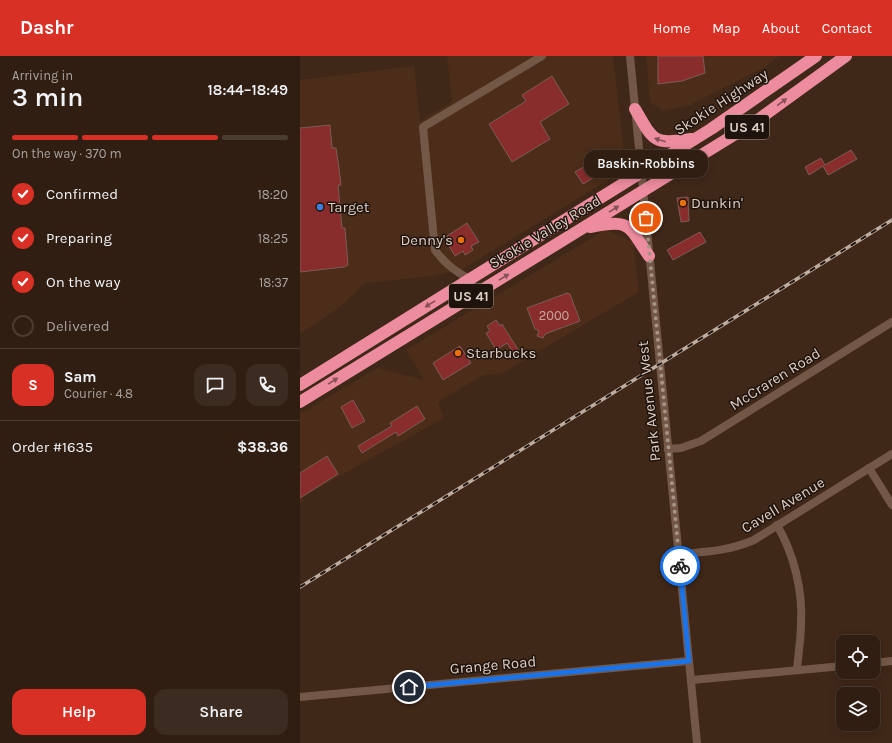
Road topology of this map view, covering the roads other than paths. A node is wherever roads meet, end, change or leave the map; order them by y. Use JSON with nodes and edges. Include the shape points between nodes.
{"nodes":[{"id":1,"x":542,"y":56,"type":"edge"},
{"id":2,"x":630,"y":56,"type":"edge"},
{"id":3,"x":816,"y":56,"type":"edge"},
{"id":4,"x":846,"y":56,"type":"edge"},
{"id":5,"x":635,"y":109,"type":"junction"},
{"id":6,"x":698,"y":137,"type":"junction"},
{"id":7,"x":641,"y":173,"type":"junction"},
{"id":8,"x":643,"y":191,"type":"junction"},
{"id":9,"x":581,"y":229,"type":"junction"},
{"id":10,"x":649,"y":256,"type":"junction"},
{"id":11,"x":470,"y":279,"type":"junction"},
{"id":12,"x":892,"y":322,"type":"edge"},
{"id":13,"x":300,"y":385,"type":"edge"},
{"id":14,"x":300,"y":402,"type":"edge"},
{"id":15,"x":668,"y":449,"type":"junction"},
{"id":16,"x":892,"y":454,"type":"edge"},
{"id":17,"x":869,"y":468,"type":"junction"},
{"id":18,"x":892,"y":505,"type":"edge"},
{"id":19,"x":777,"y":526,"type":"junction"},
{"id":20,"x":679,"y":554,"type":"junction"},
{"id":21,"x":689,"y":661,"type":"junction"},
{"id":22,"x":892,"y":661,"type":"edge"},
{"id":23,"x":880,"y":662,"type":"edge"},
{"id":24,"x":836,"y":667,"type":"edge"},
{"id":25,"x":797,"y":670,"type":"junction"},
{"id":26,"x":692,"y":680,"type":"junction"},
{"id":27,"x":300,"y":697,"type":"edge"},
{"id":28,"x":697,"y":743,"type":"edge"}],
"edges":[{"from":1,"to":11,"type":"street","via":[[423,128],[435,250],[454,272]]},
{"from":2,"to":5,"type":"street","name":"Park Avenue West"},
{"from":3,"to":6,"type":"highway","name":"Skokie Highway","number":"US 41"},
{"from":8,"to":4,"type":"highway","number":"US 41","one_way":true,"via":[[755,122]]},
{"from":6,"to":5,"type":"highway","one_way":true,"via":[[660,142],[652,138]]},
{"from":5,"to":7,"type":"street","name":"Park Avenue West"},
{"from":6,"to":7,"type":"highway","name":"Skokie Highway","number":"US 41"},
{"from":7,"to":8,"type":"street","name":"Park Avenue West"},
{"from":7,"to":11,"type":"highway","name":"Skokie Valley Road","number":"US 41"},
{"from":9,"to":8,"type":"highway","name":"Skokie Valley Road","number":"US 41","one_way":true},
{"from":8,"to":10,"type":"street","name":"Park Avenue West"},
{"from":9,"to":10,"type":"highway","via":[[608,224],[625,225]]},
{"from":14,"to":9,"type":"highway","name":"Skokie Valley Road","number":"US 41","one_way":true},
{"from":10,"to":15,"type":"street","name":"Park Avenue West"},
{"from":11,"to":13,"type":"highway","name":"Skokie Valley Road","number":"US 41","one_way":true},
{"from":12,"to":15,"type":"street","name":"McCraren Road","via":[[701,441],[681,448]]},
{"from":15,"to":20,"type":"street","name":"Park Avenue West"},
{"from":16,"to":17,"type":"street","name":"Cavell Avenue"},
{"from":17,"to":18,"type":"street"},
{"from":17,"to":19,"type":"street","name":"Cavell Avenue"},
{"from":19,"to":20,"type":"street","name":"Cavell Avenue","via":[[737,548]]},
{"from":19,"to":25,"type":"street","via":[[791,556],[800,596],[802,624]]},
{"from":20,"to":21,"type":"street","name":"Park Avenue West"},
{"from":21,"to":26,"type":"street","name":"Park Avenue West"},
{"from":21,"to":27,"type":"street","name":"Grange Road"},
{"from":22,"to":23,"type":"street"},
{"from":24,"to":25,"type":"street"},
{"from":25,"to":26,"type":"street"},
{"from":26,"to":28,"type":"street","name":"Park Avenue West"}]}
